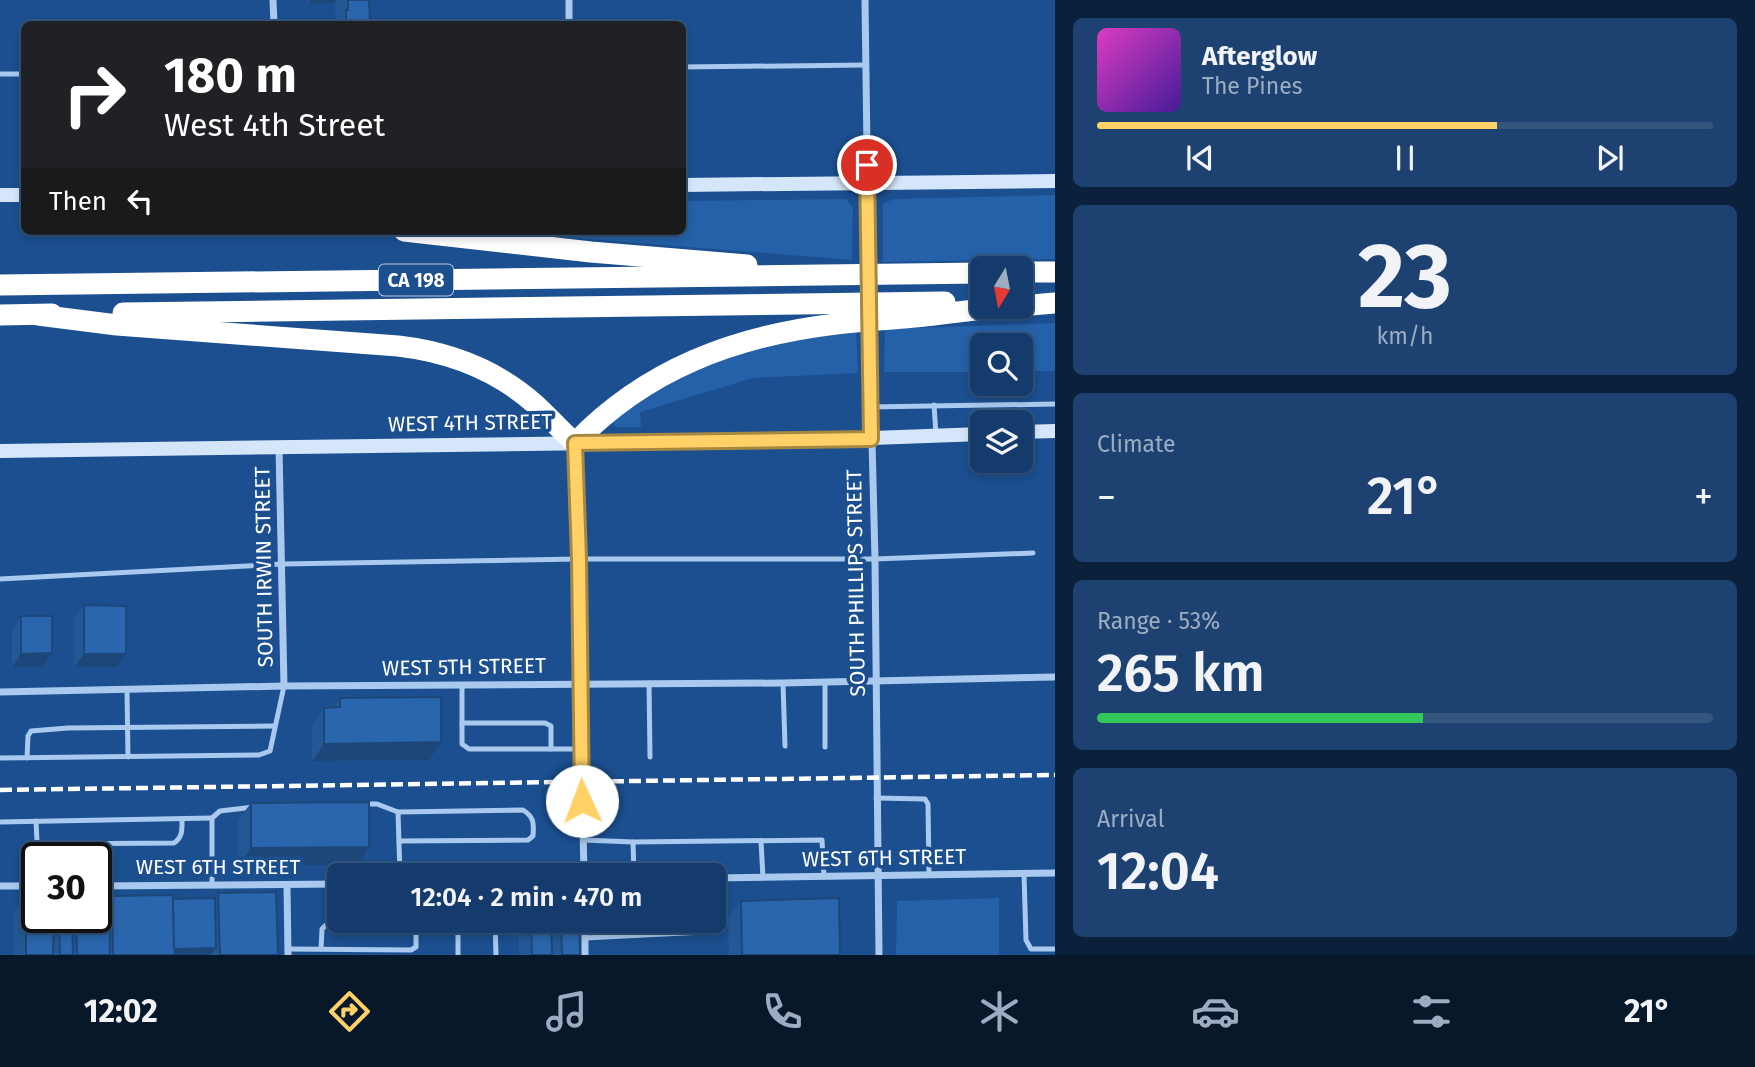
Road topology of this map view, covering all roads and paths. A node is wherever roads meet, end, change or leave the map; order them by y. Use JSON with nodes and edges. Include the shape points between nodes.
{"nodes":[{"id":1,"x":274,"y":0,"type":"edge"},
{"id":2,"x":569,"y":0,"type":"edge"},
{"id":3,"x":865,"y":0,"type":"edge"},
{"id":4,"x":274,"y":21,"type":"edge"},
{"id":5,"x":569,"y":21,"type":"edge"},
{"id":6,"x":865,"y":65,"type":"junction"},
{"id":7,"x":686,"y":67,"type":"edge"},
{"id":8,"x":0,"y":74,"type":"edge"},
{"id":9,"x":21,"y":74,"type":"edge"},
{"id":10,"x":1055,"y":181,"type":"edge"},
{"id":11,"x":867,"y":183,"type":"junction"},
{"id":12,"x":686,"y":185,"type":"edge"},
{"id":13,"x":0,"y":195,"type":"edge"},
{"id":14,"x":21,"y":195,"type":"edge"},
{"id":15,"x":440,"y":235,"type":"edge"},
{"id":16,"x":1033,"y":272,"type":"edge"},
{"id":17,"x":1055,"y":272,"type":"edge"},
{"id":18,"x":970,"y":273,"type":"edge"},
{"id":19,"x":835,"y":275,"type":"junction"},
{"id":20,"x":0,"y":285,"type":"edge"},
{"id":21,"x":970,"y":302,"type":"edge"},
{"id":22,"x":1055,"y":302,"type":"edge"},
{"id":23,"x":1033,"y":303,"type":"edge"},
{"id":24,"x":970,"y":308,"type":"edge"},
{"id":25,"x":905,"y":310,"type":"junction"},
{"id":26,"x":837,"y":314,"type":"junction"},
{"id":27,"x":0,"y":315,"type":"edge"},
{"id":28,"x":38,"y":315,"type":"junction"},
{"id":29,"x":1055,"y":404,"type":"edge"},
{"id":30,"x":934,"y":405,"type":"junction"},
{"id":31,"x":870,"y":407,"type":"junction"},
{"id":32,"x":1055,"y":431,"type":"edge"},
{"id":33,"x":1033,"y":432,"type":"edge"},
{"id":34,"x":970,"y":435,"type":"edge"},
{"id":35,"x":936,"y":436,"type":"junction"},
{"id":36,"x":871,"y":439,"type":"junction"},
{"id":37,"x":575,"y":443,"type":"junction"},
{"id":38,"x":279,"y":447,"type":"junction"},
{"id":39,"x":0,"y":451,"type":"edge"},
{"id":40,"x":1033,"y":552,"type":"dead end"},
{"id":41,"x":579,"y":559,"type":"junction"},
{"id":42,"x":875,"y":559,"type":"junction"},
{"id":43,"x":282,"y":564,"type":"junction"},
{"id":44,"x":0,"y":579,"type":"edge"},
{"id":45,"x":1055,"y":677,"type":"edge"},
{"id":46,"x":875,"y":680,"type":"junction"},
{"id":47,"x":825,"y":682,"type":"junction"},
{"id":48,"x":579,"y":683,"type":"junction"},
{"id":49,"x":649,"y":683,"type":"junction"},
{"id":50,"x":783,"y":683,"type":"junction"},
{"id":51,"x":461,"y":685,"type":"junction"},
{"id":52,"x":284,"y":686,"type":"junction"},
{"id":53,"x":127,"y":690,"type":"junction"},
{"id":54,"x":0,"y":692,"type":"edge"},
{"id":55,"x":462,"y":723,"type":"junction"},
{"id":56,"x":274,"y":726,"type":"junction"},
{"id":57,"x":127,"y":728,"type":"junction"},
{"id":58,"x":785,"y":746,"type":"dead end"},
{"id":59,"x":825,"y":747,"type":"dead end"},
{"id":60,"x":551,"y":748,"type":"junction"},
{"id":61,"x":580,"y":749,"type":"junction"},
{"id":62,"x":128,"y":757,"type":"junction"},
{"id":63,"x":650,"y":757,"type":"dead end"},
{"id":64,"x":0,"y":758,"type":"edge"},
{"id":65,"x":27,"y":758,"type":"junction"},
{"id":66,"x":876,"y":798,"type":"junction"},
{"id":67,"x":351,"y":804,"type":"edge"},
{"id":68,"x":261,"y":806,"type":"edge"},
{"id":69,"x":398,"y":812,"type":"junction"},
{"id":70,"x":212,"y":818,"type":"junction"},
{"id":71,"x":182,"y":819,"type":"junction"},
{"id":72,"x":36,"y":821,"type":"junction"},
{"id":73,"x":0,"y":822,"type":"edge"},
{"id":74,"x":583,"y":840,"type":"junction"},
{"id":75,"x":399,"y":841,"type":"junction"},
{"id":76,"x":761,"y":841,"type":"junction"},
{"id":77,"x":633,"y":842,"type":"junction"},
{"id":78,"x":400,"y":863,"type":"edge"},
{"id":79,"x":584,"y":863,"type":"edge"},
{"id":80,"x":634,"y":863,"type":"edge"},
{"id":81,"x":1055,"y":873,"type":"edge"},
{"id":82,"x":1024,"y":874,"type":"junction"},
{"id":83,"x":878,"y":875,"type":"junction"},
{"id":84,"x":929,"y":875,"type":"junction"},
{"id":85,"x":763,"y":877,"type":"junction"},
{"id":86,"x":824,"y":877,"type":"junction"},
{"id":87,"x":726,"y":878,"type":"edge"},
{"id":88,"x":327,"y":884,"type":"edge"},
{"id":89,"x":212,"y":885,"type":"junction"},
{"id":90,"x":287,"y":885,"type":"junction"},
{"id":91,"x":0,"y":886,"type":"edge"},
{"id":92,"x":21,"y":886,"type":"edge"},
{"id":93,"x":112,"y":886,"type":"edge"},
{"id":94,"x":327,"y":925,"type":"edge"},
{"id":95,"x":416,"y":933,"type":"edge"},
{"id":96,"x":458,"y":933,"type":"edge"},
{"id":97,"x":495,"y":933,"type":"edge"},
{"id":98,"x":585,"y":933,"type":"edge"},
{"id":99,"x":684,"y":933,"type":"edge"},
{"id":100,"x":585,"y":938,"type":"junction"},
{"id":101,"x":321,"y":949,"type":"junction"},
{"id":102,"x":1055,"y":949,"type":"edge"},
{"id":103,"x":288,"y":952,"type":"edge"},
{"id":104,"x":458,"y":955,"type":"edge"},
{"id":105,"x":496,"y":955,"type":"edge"},
{"id":106,"x":586,"y":955,"type":"edge"},
{"id":107,"x":879,"y":955,"type":"edge"}],
"edges":[{"from":1,"to":4,"type":"street"},
{"from":2,"to":5,"type":"street"},
{"from":3,"to":6,"type":"street","name":"SOUTH PHILLIPS STREET"},
{"from":6,"to":7,"type":"lane"},
{"from":6,"to":11,"type":"street","name":"SOUTH PHILLIPS STREET"},
{"from":8,"to":9,"type":"lane"},
{"from":10,"to":11,"type":"main road"},
{"from":11,"to":12,"type":"main road"},
{"from":11,"to":31,"type":"street","name":"SOUTH PHILLIPS STREET"},
{"from":13,"to":14,"type":"main road"},
{"from":15,"to":19,"type":"highway"},
{"from":16,"to":17,"type":"highway"},
{"from":18,"to":19,"type":"highway","number":"CA 198"},
{"from":19,"to":20,"type":"highway","number":"CA 198"},
{"from":21,"to":25,"type":"highway"},
{"from":22,"to":23,"type":"highway"},
{"from":24,"to":25,"type":"highway"},
{"from":25,"to":26,"type":"highway"},
{"from":26,"to":28,"type":"highway","number":"CA 198"},
{"from":26,"to":37,"type":"highway","via":[[692,361],[619,402]]},
{"from":27,"to":28,"type":"highway","number":"CA 198"},
{"from":28,"to":37,"type":"highway","via":[[436,351],[503,380]]},
{"from":29,"to":30,"type":"lane"},
{"from":30,"to":31,"type":"lane"},
{"from":30,"to":35,"type":"lane"},
{"from":31,"to":36,"type":"street","name":"SOUTH PHILLIPS STREET"},
{"from":32,"to":33,"type":"main road"},
{"from":34,"to":35,"type":"main road","name":"WEST 4TH STREET"},
{"from":35,"to":36,"type":"main road","name":"WEST 4TH STREET"},
{"from":36,"to":37,"type":"main road","name":"WEST 4TH STREET"},
{"from":36,"to":42,"type":"street","name":"SOUTH PHILLIPS STREET"},
{"from":37,"to":38,"type":"main road","name":"WEST 4TH STREET"},
{"from":37,"to":41,"type":"street"},
{"from":38,"to":39,"type":"main road","name":"WEST 4TH STREET"},
{"from":38,"to":43,"type":"street","name":"SOUTH IRWIN STREET"},
{"from":40,"to":42,"type":"lane"},
{"from":41,"to":42,"type":"lane"},
{"from":41,"to":43,"type":"lane"},
{"from":41,"to":48,"type":"street"},
{"from":42,"to":46,"type":"street","name":"SOUTH PHILLIPS STREET"},
{"from":43,"to":44,"type":"lane"},
{"from":43,"to":52,"type":"street","name":"SOUTH IRWIN STREET"},
{"from":45,"to":46,"type":"street","name":"WEST 5TH STREET"},
{"from":46,"to":47,"type":"street","name":"WEST 5TH STREET"},
{"from":46,"to":66,"type":"street","name":"SOUTH PHILLIPS STREET"},
{"from":47,"to":50,"type":"street","name":"WEST 5TH STREET"},
{"from":47,"to":59,"type":"lane"},
{"from":48,"to":49,"type":"street","name":"WEST 5TH STREET"},
{"from":48,"to":51,"type":"street","name":"WEST 5TH STREET"},
{"from":48,"to":61,"type":"street"},
{"from":49,"to":50,"type":"street","name":"WEST 5TH STREET"},
{"from":49,"to":63,"type":"lane"},
{"from":50,"to":58,"type":"lane"},
{"from":51,"to":52,"type":"street","name":"WEST 5TH STREET"},
{"from":51,"to":55,"type":"lane"},
{"from":52,"to":53,"type":"street","name":"WEST 5TH STREET"},
{"from":52,"to":56,"type":"lane"},
{"from":53,"to":54,"type":"street","name":"WEST 5TH STREET"},
{"from":53,"to":57,"type":"lane"},
{"from":55,"to":60,"type":"lane","via":[[462,744],[469,749]]},
{"from":55,"to":60,"type":"lane","via":[[545,723],[551,726]]},
{"from":56,"to":57,"type":"lane"},
{"from":56,"to":62,"type":"lane","via":[[270,751],[259,755]]},
{"from":57,"to":62,"type":"lane"},
{"from":57,"to":65,"type":"lane","via":[[31,731]]},
{"from":60,"to":61,"type":"lane"},
{"from":61,"to":74,"type":"street"},
{"from":62,"to":65,"type":"lane"},
{"from":64,"to":65,"type":"lane"},
{"from":66,"to":83,"type":"street","name":"SOUTH PHILLIPS STREET"},
{"from":66,"to":84,"type":"lane","via":[[925,799]]},
{"from":67,"to":69,"type":"lane","via":[[377,804]]},
{"from":68,"to":70,"type":"lane","via":[[220,811]]},
{"from":69,"to":75,"type":"lane"},
{"from":69,"to":75,"type":"lane","via":[[523,810],[534,824],[528,840]]},
{"from":70,"to":71,"type":"lane"},
{"from":70,"to":89,"type":"lane"},
{"from":71,"to":72,"type":"lane"},
{"from":71,"to":72,"type":"lane","via":[[182,834],[174,843],[40,844]]},
{"from":72,"to":73,"type":"lane"},
{"from":74,"to":77,"type":"lane"},
{"from":74,"to":79,"type":"street"},
{"from":75,"to":78,"type":"lane"},
{"from":76,"to":77,"type":"lane"},
{"from":76,"to":85,"type":"lane"},
{"from":76,"to":86,"type":"lane","via":[[822,840]]},
{"from":77,"to":80,"type":"lane"},
{"from":81,"to":82,"type":"street","name":"WEST 6TH STREET"},
{"from":82,"to":84,"type":"street","name":"WEST 6TH STREET"},
{"from":82,"to":102,"type":"lane","via":[[1026,940],[1031,949]]},
{"from":83,"to":84,"type":"street","name":"WEST 6TH STREET"},
{"from":83,"to":86,"type":"street","name":"WEST 6TH STREET"},
{"from":83,"to":107,"type":"street","name":"SOUTH PHILLIPS STREET"},
{"from":85,"to":86,"type":"street","name":"WEST 6TH STREET"},
{"from":85,"to":87,"type":"street","name":"WEST 6TH STREET"},
{"from":88,"to":90,"type":"street","name":"WEST 6TH STREET"},
{"from":89,"to":90,"type":"street","name":"WEST 6TH STREET"},
{"from":89,"to":93,"type":"street","name":"WEST 6TH STREET"},
{"from":90,"to":103,"type":"street"},
{"from":91,"to":92,"type":"street"},
{"from":94,"to":101,"type":"lane","via":[[322,929]]},
{"from":95,"to":101,"type":"lane","via":[[416,947],[411,950]]},
{"from":96,"to":104,"type":"lane"},
{"from":97,"to":105,"type":"lane"},
{"from":98,"to":100,"type":"street"},
{"from":99,"to":100,"type":"lane"},
{"from":100,"to":106,"type":"street"},
{"from":101,"to":103,"type":"lane"}]}
